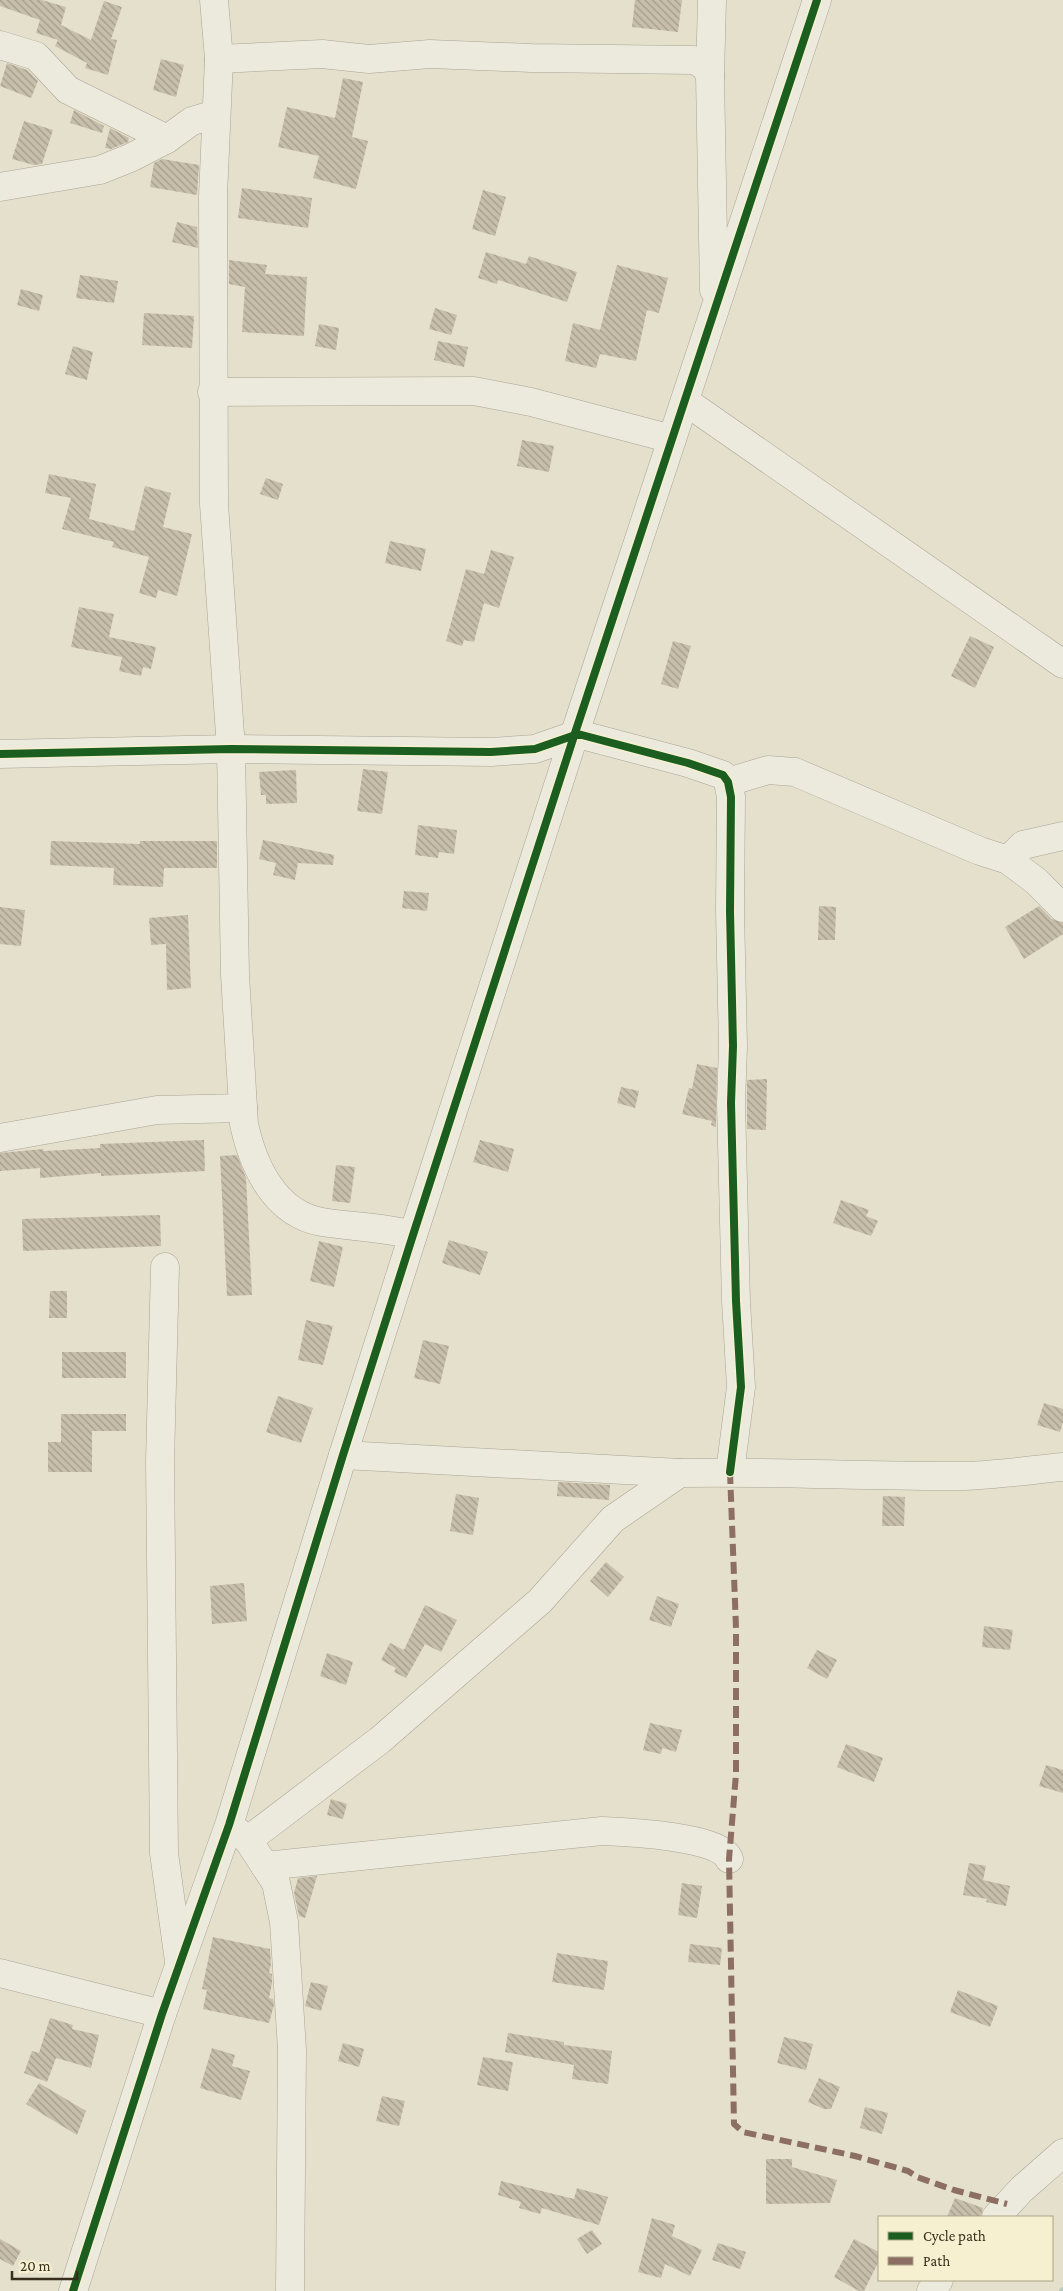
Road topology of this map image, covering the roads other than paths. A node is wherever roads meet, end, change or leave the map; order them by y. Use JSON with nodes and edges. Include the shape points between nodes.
{"nodes":[{"id":1,"x":214,"y":0,"type":"edge"},
{"id":2,"x":712,"y":0,"type":"edge"},
{"id":3,"x":817,"y":0,"type":"edge"},
{"id":4,"x":0,"y":45,"type":"edge"},
{"id":5,"x":219,"y":59,"type":"junction"},
{"id":6,"x":710,"y":76,"type":"junction"},
{"id":7,"x":216,"y":114,"type":"junction"},
{"id":8,"x":167,"y":139,"type":"junction"},
{"id":9,"x":0,"y":187,"type":"edge"},
{"id":10,"x":715,"y":308,"type":"junction"},
{"id":11,"x":212,"y":392,"type":"junction"},
{"id":12,"x":685,"y":401,"type":"junction"},
{"id":13,"x":672,"y":439,"type":"junction"},
{"id":14,"x":1063,"y":664,"type":"edge"},
{"id":15,"x":574,"y":736,"type":"junction"},
{"id":16,"x":231,"y":749,"type":"junction"},
{"id":17,"x":0,"y":754,"type":"edge"},
{"id":18,"x":728,"y":782,"type":"junction"},
{"id":19,"x":1063,"y":836,"type":"edge"},
{"id":20,"x":1008,"y":860,"type":"junction"},
{"id":21,"x":1063,"y":908,"type":"edge"},
{"id":22,"x":243,"y":1108,"type":"junction"},
{"id":23,"x":0,"y":1138,"type":"edge"},
{"id":24,"x":413,"y":1235,"type":"junction"},
{"id":25,"x":165,"y":1267,"type":"dead end"},
{"id":26,"x":343,"y":1455,"type":"junction"},
{"id":27,"x":1063,"y":1467,"type":"edge"},
{"id":28,"x":730,"y":1472,"type":"junction"},
{"id":29,"x":680,"y":1473,"type":"junction"},
{"id":30,"x":238,"y":1832,"type":"junction"},
{"id":31,"x":729,"y":1859,"type":"dead end"},
{"id":32,"x":265,"y":1866,"type":"junction"},
{"id":33,"x":180,"y":1965,"type":"junction"},
{"id":34,"x":0,"y":1972,"type":"edge"},
{"id":35,"x":162,"y":2014,"type":"junction"},
{"id":36,"x":1063,"y":2153,"type":"edge"},
{"id":37,"x":997,"y":2216,"type":"edge"},
{"id":38,"x":73,"y":2291,"type":"edge"},
{"id":39,"x":290,"y":2291,"type":"edge"}],
"edges":[{"from":1,"to":5,"type":"street"},
{"from":2,"to":6,"type":"street"},
{"from":3,"to":10,"type":"street"},
{"from":4,"to":8,"type":"street","via":[[36,56],[68,90]]},
{"from":5,"to":6,"type":"street","via":[[322,54],[369,59],[430,54],[694,60],[705,66]]},
{"from":5,"to":7,"type":"street"},
{"from":6,"to":10,"type":"street"},
{"from":7,"to":8,"type":"street","via":[[192,121]]},
{"from":7,"to":11,"type":"street"},
{"from":8,"to":9,"type":"street","via":[[100,170]]},
{"from":10,"to":12,"type":"street"},
{"from":11,"to":13,"type":"street","via":[[474,391],[531,402]]},
{"from":11,"to":16,"type":"street","via":[[214,504]]},
{"from":12,"to":13,"type":"street"},
{"from":12,"to":14,"type":"street"},
{"from":13,"to":15,"type":"street"},
{"from":15,"to":16,"type":"street","via":[[535,749],[491,752]]},
{"from":15,"to":18,"type":"street","via":[[578,734],[688,763],[722,775]]},
{"from":15,"to":24,"type":"street"},
{"from":16,"to":17,"type":"street"},
{"from":16,"to":22,"type":"street","via":[[235,975]]},
{"from":18,"to":20,"type":"street","via":[[768,770],[795,772]]},
{"from":18,"to":28,"type":"street","via":[[731,797],[731,1103],[741,1387]]},
{"from":19,"to":20,"type":"street","via":[[1024,845]]},
{"from":20,"to":21,"type":"street","via":[[1036,881]]},
{"from":22,"to":23,"type":"street","via":[[157,1110]]},
{"from":22,"to":24,"type":"street","via":[[248,1144],[262,1177],[282,1202],[320,1222],[392,1229]]},
{"from":24,"to":26,"type":"street"},
{"from":25,"to":33,"type":"street","via":[[160,1461],[164,1853]]},
{"from":26,"to":29,"type":"street"},
{"from":26,"to":30,"type":"street"},
{"from":27,"to":28,"type":"street","via":[[967,1476]]},
{"from":28,"to":29,"type":"street"},
{"from":29,"to":30,"type":"street","via":[[613,1519],[540,1601],[380,1740]]},
{"from":30,"to":32,"type":"street"},
{"from":30,"to":33,"type":"street"},
{"from":31,"to":32,"type":"street","via":[[728,1854],[713,1846],[657,1834],[602,1831]]},
{"from":32,"to":39,"type":"street","via":[[276,1884],[284,1922],[292,2050]]},
{"from":33,"to":35,"type":"street"},
{"from":34,"to":35,"type":"street"},
{"from":35,"to":38,"type":"street"},
{"from":36,"to":37,"type":"street"}]}
